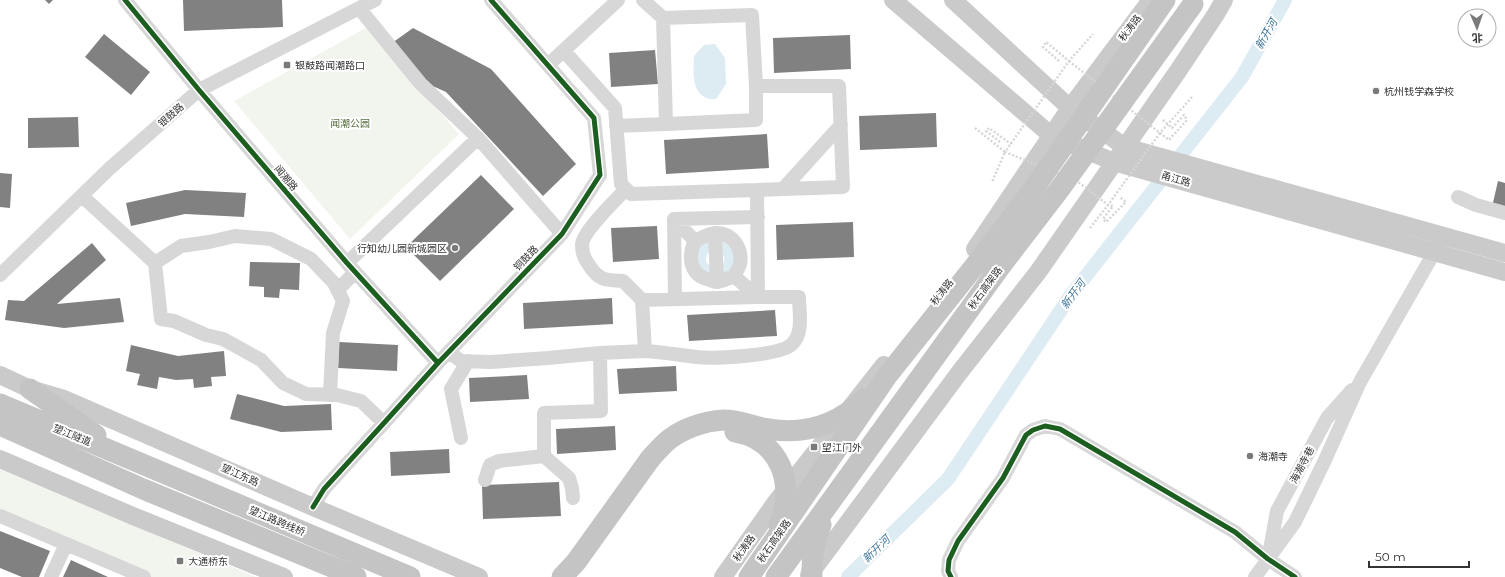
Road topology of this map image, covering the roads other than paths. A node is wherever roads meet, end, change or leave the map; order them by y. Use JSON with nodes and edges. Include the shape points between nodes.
{"nodes":[{"id":1,"x":125,"y":0,"type":"edge"},
{"id":2,"x":375,"y":0,"type":"edge"},
{"id":3,"x":491,"y":0,"type":"edge"},
{"id":4,"x":618,"y":0,"type":"edge"},
{"id":5,"x":643,"y":0,"type":"edge"},
{"id":6,"x":893,"y":0,"type":"edge"},
{"id":7,"x":953,"y":0,"type":"edge"},
{"id":8,"x":1151,"y":0,"type":"edge"},
{"id":9,"x":1165,"y":0,"type":"edge"},
{"id":10,"x":1196,"y":0,"type":"edge"},
{"id":11,"x":1224,"y":0,"type":"edge"},
{"id":12,"x":358,"y":8,"type":"junction"},
{"id":13,"x":663,"y":18,"type":"junction"},
{"id":14,"x":564,"y":50,"type":"junction"},
{"id":15,"x":548,"y":65,"type":"junction"},
{"id":16,"x":756,"y":86,"type":"junction"},
{"id":17,"x":200,"y":90,"type":"junction"},
{"id":18,"x":1070,"y":108,"type":"junction"},
{"id":19,"x":666,"y":124,"type":"junction"},
{"id":20,"x":841,"y":125,"type":"junction"},
{"id":21,"x":616,"y":126,"type":"junction"},
{"id":22,"x":1052,"y":136,"type":"junction"},
{"id":23,"x":478,"y":138,"type":"junction"},
{"id":24,"x":1125,"y":147,"type":"junction"},
{"id":25,"x":1114,"y":162,"type":"junction"},
{"id":26,"x":626,"y":189,"type":"junction"},
{"id":27,"x":783,"y":189,"type":"junction"},
{"id":28,"x":757,"y":190,"type":"junction"},
{"id":29,"x":82,"y":196,"type":"junction"},
{"id":30,"x":1458,"y":197,"type":"dead end"},
{"id":31,"x":1505,"y":212,"type":"edge"},
{"id":32,"x":758,"y":217,"type":"junction"},
{"id":33,"x":674,"y":219,"type":"junction"},
{"id":34,"x":715,"y":233,"type":"junction"},
{"id":35,"x":562,"y":234,"type":"junction"},
{"id":36,"x":695,"y":241,"type":"junction"},
{"id":37,"x":1439,"y":244,"type":"junction"},
{"id":38,"x":1505,"y":254,"type":"edge"},
{"id":39,"x":155,"y":263,"type":"junction"},
{"id":40,"x":351,"y":267,"type":"junction"},
{"id":41,"x":1505,"y":272,"type":"edge"},
{"id":42,"x":0,"y":276,"type":"edge"},
{"id":43,"x":734,"y":276,"type":"junction"},
{"id":44,"x":717,"y":282,"type":"junction"},
{"id":45,"x":338,"y":290,"type":"junction"},
{"id":46,"x":758,"y":297,"type":"junction"},
{"id":47,"x":676,"y":299,"type":"junction"},
{"id":48,"x":642,"y":300,"type":"junction"},
{"id":49,"x":645,"y":351,"type":"junction"},
{"id":50,"x":449,"y":352,"type":"junction"},
{"id":51,"x":600,"y":353,"type":"junction"},
{"id":52,"x":468,"y":361,"type":"junction"},
{"id":53,"x":438,"y":363,"type":"junction"},
{"id":54,"x":0,"y":375,"type":"edge"},
{"id":55,"x":887,"y":376,"type":"junction"},
{"id":56,"x":1360,"y":382,"type":"junction"},
{"id":57,"x":30,"y":389,"type":"junction"},
{"id":58,"x":330,"y":395,"type":"junction"},
{"id":59,"x":0,"y":404,"type":"edge"},
{"id":60,"x":384,"y":423,"type":"junction"},
{"id":61,"x":0,"y":425,"type":"edge"},
{"id":62,"x":461,"y":438,"type":"dead end"},
{"id":63,"x":544,"y":456,"type":"junction"},
{"id":64,"x":0,"y":459,"type":"edge"},
{"id":65,"x":141,"y":463,"type":"junction"},
{"id":66,"x":485,"y":480,"type":"dead end"},
{"id":67,"x":574,"y":498,"type":"dead end"},
{"id":68,"x":832,"y":502,"type":"junction"},
{"id":69,"x":313,"y":507,"type":"junction"},
{"id":70,"x":0,"y":516,"type":"edge"},
{"id":71,"x":66,"y":544,"type":"junction"},
{"id":72,"x":767,"y":551,"type":"junction"},
{"id":73,"x":1268,"y":559,"type":"junction"},
{"id":74,"x":51,"y":577,"type":"edge"},
{"id":75,"x":144,"y":577,"type":"edge"},
{"id":76,"x":284,"y":577,"type":"edge"},
{"id":77,"x":356,"y":577,"type":"edge"},
{"id":78,"x":410,"y":577,"type":"edge"},
{"id":79,"x":479,"y":577,"type":"edge"},
{"id":80,"x":562,"y":577,"type":"edge"},
{"id":81,"x":582,"y":577,"type":"edge"},
{"id":82,"x":723,"y":577,"type":"edge"},
{"id":83,"x":749,"y":577,"type":"edge"},
{"id":84,"x":776,"y":577,"type":"edge"},
{"id":85,"x":808,"y":577,"type":"edge"},
{"id":86,"x":812,"y":577,"type":"edge"},
{"id":87,"x":951,"y":577,"type":"edge"},
{"id":88,"x":1255,"y":577,"type":"edge"},
{"id":89,"x":1296,"y":577,"type":"edge"}],
"edges":[{"from":1,"to":17,"type":"street","name":"闻潮路"},
{"from":2,"to":12,"type":"street","name":"银鼓路"},
{"from":3,"to":15,"type":"street","name":"铜鼓路"},
{"from":4,"to":14,"type":"street"},
{"from":5,"to":13,"type":"street"},
{"from":6,"to":22,"type":"main road","name":"甬江路"},
{"from":7,"to":18,"type":"main road","name":"甬江路"},
{"from":8,"to":18,"type":"main road","name":"秋涛路"},
{"from":9,"to":55,"type":"highway","name":"秋石高架路","bridge":true,"via":[[1037,184]]},
{"from":10,"to":68,"type":"highway","name":"秋石高架路","bridge":true},
{"from":11,"to":24,"type":"main road"},
{"from":12,"to":17,"type":"street","name":"银鼓路"},
{"from":12,"to":23,"type":"street","via":[[420,83]]},
{"from":13,"to":16,"type":"street","via":[[752,15]]},
{"from":13,"to":19,"type":"street"},
{"from":14,"to":15,"type":"street"},
{"from":14,"to":21,"type":"street","via":[[615,108]]},
{"from":15,"to":35,"type":"street","name":"铜鼓路","via":[[594,118],[600,175]]},
{"from":16,"to":19,"type":"street","via":[[756,120]]},
{"from":16,"to":20,"type":"street","via":[[839,86]]},
{"from":17,"to":29,"type":"street","name":"银鼓路"},
{"from":17,"to":40,"type":"street","name":"闻潮路"},
{"from":18,"to":22,"type":"main road","name":"秋涛路"},
{"from":18,"to":24,"type":"main road","name":"甬江路"},
{"from":19,"to":21,"type":"street"},
{"from":20,"to":27,"type":"street"},
{"from":20,"to":27,"type":"street","via":[[843,186]]},
{"from":21,"to":26,"type":"street","via":[[621,184]]},
{"from":22,"to":25,"type":"main road","name":"甬江路"},
{"from":22,"to":82,"type":"main road","name":"秋涛路","via":[[984,239],[776,502]]},
{"from":23,"to":35,"type":"street"},
{"from":23,"to":40,"type":"street"},
{"from":24,"to":25,"type":"main road"},
{"from":24,"to":37,"type":"main road","name":"甬江路"},
{"from":25,"to":37,"type":"main road","name":"甬江路"},
{"from":25,"to":85,"type":"main road","via":[[1038,272],[955,378]]},
{"from":26,"to":28,"type":"street","via":[[631,194]]},
{"from":26,"to":48,"type":"street","via":[[586,232],[581,244],[585,259],[595,275],[607,280],[623,281]]},
{"from":27,"to":28,"type":"street"},
{"from":28,"to":32,"type":"street"},
{"from":29,"to":39,"type":"street"},
{"from":29,"to":42,"type":"street","name":"银鼓路"},
{"from":30,"to":31,"type":"street","via":[[1476,205]]},
{"from":32,"to":33,"type":"street"},
{"from":32,"to":46,"type":"street"},
{"from":33,"to":36,"type":"street"},
{"from":33,"to":47,"type":"street"},
{"from":34,"to":36,"type":"street"},
{"from":34,"to":43,"type":"street","via":[[734,240],[739,248],[740,266]]},
{"from":34,"to":44,"type":"street"},
{"from":35,"to":50,"type":"street","name":"铜鼓路"},
{"from":36,"to":44,"type":"street","via":[[691,249],[692,266],[700,277]]},
{"from":37,"to":38,"type":"main road","name":"甬江路"},
{"from":37,"to":41,"type":"main road","name":"甬江路"},
{"from":37,"to":56,"type":"street","name":"海潮寺巷"},
{"from":39,"to":45,"type":"street","via":[[181,246],[236,236],[271,240],[312,259]]},
{"from":39,"to":58,"type":"street","via":[[161,319],[174,321],[223,340],[261,360],[283,382],[306,394]]},
{"from":40,"to":45,"type":"street"},
{"from":40,"to":53,"type":"street","name":"闻潮路"},
{"from":43,"to":44,"type":"street"},
{"from":43,"to":46,"type":"street"},
{"from":45,"to":58,"type":"street","via":[[343,301],[333,333]]},
{"from":46,"to":47,"type":"street"},
{"from":46,"to":49,"type":"street","via":[[799,297],[799,332],[792,345],[777,352],[731,357],[698,358]]},
{"from":47,"to":48,"type":"street"},
{"from":48,"to":49,"type":"street"},
{"from":49,"to":51,"type":"street"},
{"from":50,"to":52,"type":"street","via":[[461,361]]},
{"from":50,"to":53,"type":"street","name":"铜鼓路"},
{"from":51,"to":52,"type":"street","via":[[491,362]]},
{"from":51,"to":63,"type":"street","via":[[601,411],[544,413]]},
{"from":52,"to":62,"type":"street","via":[[451,389]]},
{"from":53,"to":60,"type":"street","name":"铜鼓路"},
{"from":54,"to":57,"type":"main road","name":"望江东路"},
{"from":55,"to":72,"type":"highway","name":"秋石高架路","bridge":true},
{"from":55,"to":80,"type":"highway","bridge":true,"via":[[852,410],[818,427],[780,430],[724,420],[702,423],[666,442],[650,458],[576,562]]},
{"from":56,"to":73,"type":"street","name":"海潮寺巷","via":[[1295,522]]},
{"from":56,"to":73,"type":"street","name":"海潮寺巷","via":[[1327,418],[1277,511]]},
{"from":57,"to":65,"type":"highway"},
{"from":57,"to":69,"type":"main road","name":"望江东路","via":[[64,399]]},
{"from":58,"to":60,"type":"street","via":[[361,401]]},
{"from":59,"to":65,"type":"highway","name":"望江隧道"},
{"from":60,"to":69,"type":"street","name":"铜鼓路","via":[[324,489]]},
{"from":61,"to":77,"type":"highway","name":"望江隧道","via":[[143,489]]},
{"from":63,"to":66,"type":"street","via":[[498,461],[490,465]]},
{"from":63,"to":67,"type":"street","via":[[568,478]]},
{"from":64,"to":76,"type":"main road"},
{"from":65,"to":78,"type":"highway","name":"望江路跨线桥"},
{"from":68,"to":84,"type":"highway","name":"秋石高架路","bridge":true},
{"from":68,"to":86,"type":"highway","bridge":true,"via":[[814,543]]},
{"from":69,"to":79,"type":"main road","name":"望江东路"},
{"from":70,"to":71,"type":"street"},
{"from":71,"to":74,"type":"street"},
{"from":71,"to":75,"type":"street"},
{"from":72,"to":81,"type":"highway","bridge":true,"via":[[784,512],[786,492],[778,459],[755,438],[740,432],[717,430],[690,438],[673,449],[596,552]]},
{"from":72,"to":83,"type":"highway","name":"秋石高架路","bridge":true},
{"from":73,"to":87,"type":"street","via":[[1235,532],[1060,429],[1045,426],[1026,435],[1003,478],[958,541],[949,560],[948,571]]},
{"from":73,"to":88,"type":"street","name":"海潮寺巷"},
{"from":73,"to":89,"type":"street"}]}
